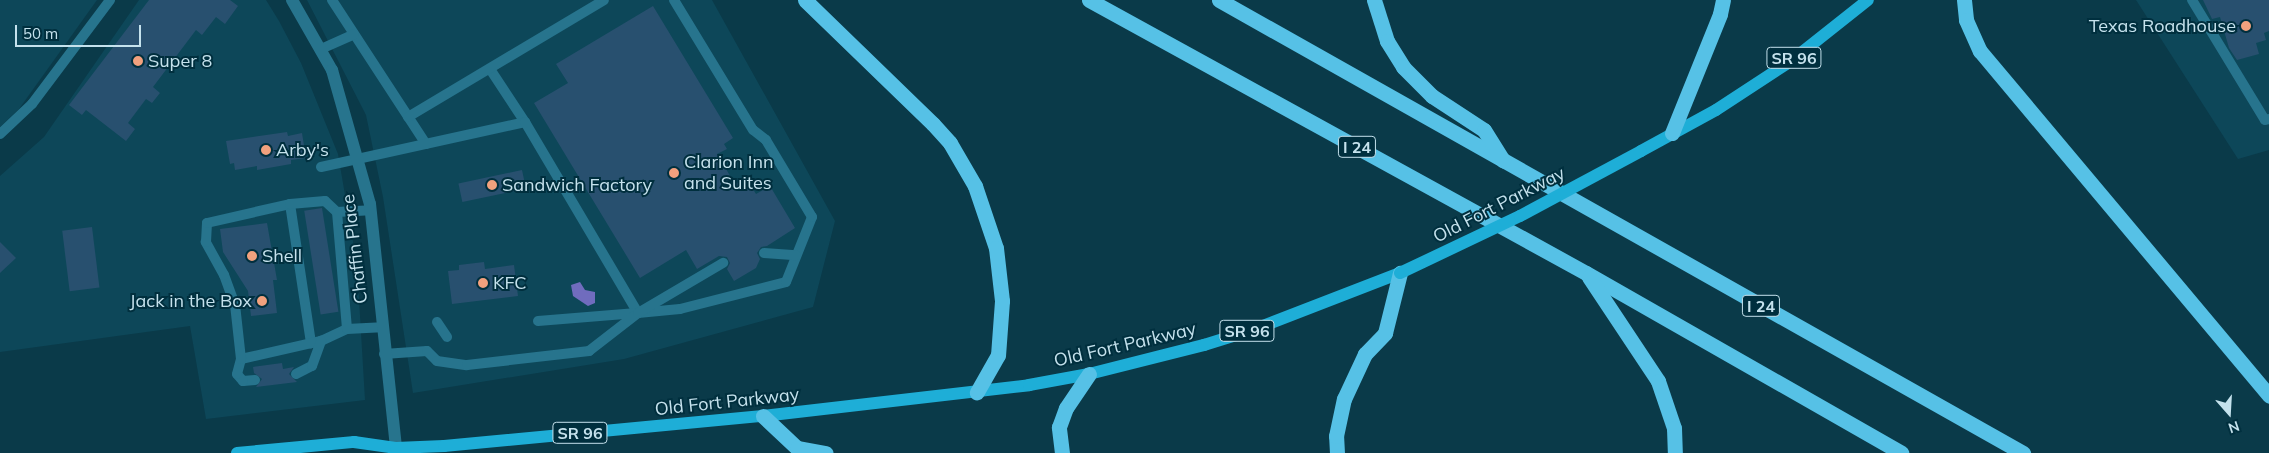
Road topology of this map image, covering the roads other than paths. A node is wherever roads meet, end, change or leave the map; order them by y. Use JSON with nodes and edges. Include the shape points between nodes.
{"nodes":[{"id":1,"x":110,"y":0,"type":"edge"},
{"id":2,"x":292,"y":0,"type":"edge"},
{"id":3,"x":332,"y":0,"type":"edge"},
{"id":4,"x":604,"y":0,"type":"edge"},
{"id":5,"x":674,"y":0,"type":"edge"},
{"id":6,"x":805,"y":0,"type":"edge"},
{"id":7,"x":1089,"y":0,"type":"edge"},
{"id":8,"x":1219,"y":0,"type":"edge"},
{"id":9,"x":1374,"y":0,"type":"edge"},
{"id":10,"x":1723,"y":0,"type":"edge"},
{"id":11,"x":1868,"y":0,"type":"edge"},
{"id":12,"x":1964,"y":0,"type":"edge"},
{"id":13,"x":2192,"y":0,"type":"edge"},
{"id":14,"x":354,"y":34,"type":"junction"},
{"id":15,"x":320,"y":49,"type":"junction"},
{"id":16,"x":490,"y":69,"type":"junction"},
{"id":17,"x":408,"y":117,"type":"junction"},
{"id":18,"x":2269,"y":119,"type":"edge"},
{"id":19,"x":524,"y":122,"type":"junction"},
{"id":20,"x":1672,"y":133,"type":"junction"},
{"id":21,"x":0,"y":134,"type":"edge"},
{"id":22,"x":426,"y":144,"type":"junction"},
{"id":23,"x":357,"y":159,"type":"junction"},
{"id":24,"x":1504,"y":161,"type":"junction"},
{"id":25,"x":321,"y":167,"type":"dead end"},
{"id":26,"x":290,"y":204,"type":"junction"},
{"id":27,"x":370,"y":210,"type":"junction"},
{"id":28,"x":337,"y":212,"type":"junction"},
{"id":29,"x":764,"y":253,"type":"dead end"},
{"id":30,"x":796,"y":255,"type":"junction"},
{"id":31,"x":723,"y":263,"type":"dead end"},
{"id":32,"x":1400,"y":273,"type":"junction"},
{"id":33,"x":1586,"y":273,"type":"junction"},
{"id":34,"x":638,"y":313,"type":"junction"},
{"id":35,"x":538,"y":321,"type":"dead end"},
{"id":36,"x":437,"y":322,"type":"dead end"},
{"id":37,"x":381,"y":327,"type":"junction"},
{"id":38,"x":347,"y":328,"type":"junction"},
{"id":39,"x":447,"y":337,"type":"dead end"},
{"id":40,"x":316,"y":342,"type":"junction"},
{"id":41,"x":384,"y":354,"type":"junction"},
{"id":42,"x":241,"y":359,"type":"junction"},
{"id":43,"x":296,"y":374,"type":"dead end"},
{"id":44,"x":1089,"y":374,"type":"junction"},
{"id":45,"x":255,"y":380,"type":"dead end"},
{"id":46,"x":977,"y":392,"type":"junction"},
{"id":47,"x":2269,"y":396,"type":"edge"},
{"id":48,"x":763,"y":416,"type":"junction"},
{"id":49,"x":393,"y":450,"type":"edge"},
{"id":50,"x":237,"y":453,"type":"edge"},
{"id":51,"x":826,"y":453,"type":"edge"},
{"id":52,"x":1062,"y":453,"type":"edge"},
{"id":53,"x":1337,"y":453,"type":"edge"},
{"id":54,"x":1675,"y":453,"type":"edge"},
{"id":55,"x":1901,"y":453,"type":"edge"},
{"id":56,"x":2023,"y":453,"type":"edge"}],
"edges":[{"from":1,"to":21,"type":"lane","via":[[32,104]]},
{"from":2,"to":15,"type":"street","name":"Chaffin Place"},
{"from":3,"to":14,"type":"lane"},
{"from":4,"to":16,"type":"lane"},
{"from":5,"to":30,"type":"lane","via":[[753,130],[766,140],[812,217]]},
{"from":6,"to":46,"type":"highway","via":[[933,124],[950,143],[975,186],[996,248],[1002,301],[998,355]]},
{"from":7,"to":33,"type":"highway","number":"I 24"},
{"from":8,"to":24,"type":"highway","number":"I 24"},
{"from":9,"to":24,"type":"highway","via":[[1387,41],[1402,67],[1432,96],[1484,130]]},
{"from":10,"to":20,"type":"highway"},
{"from":11,"to":20,"type":"main road","name":"Old Fort Parkway","number":"SR 96","via":[[1791,61],[1716,110]]},
{"from":12,"to":47,"type":"highway","via":[[1966,20],[1980,51]]},
{"from":13,"to":18,"type":"lane","via":[[2265,120]]},
{"from":14,"to":15,"type":"lane"},
{"from":14,"to":17,"type":"lane"},
{"from":15,"to":23,"type":"street","name":"Chaffin Place","via":[[332,70]]},
{"from":16,"to":17,"type":"lane"},
{"from":16,"to":19,"type":"lane"},
{"from":17,"to":22,"type":"lane"},
{"from":19,"to":22,"type":"lane"},
{"from":19,"to":34,"type":"lane"},
{"from":20,"to":32,"type":"main road","name":"Old Fort Parkway","number":"SR 96","bridge":true,"via":[[1520,216]]},
{"from":22,"to":23,"type":"lane"},
{"from":23,"to":25,"type":"lane"},
{"from":23,"to":27,"type":"street","name":"Chaffin Place"},
{"from":24,"to":56,"type":"highway","number":"I 24"},
{"from":26,"to":28,"type":"lane","via":[[325,201]]},
{"from":26,"to":40,"type":"lane"},
{"from":26,"to":42,"type":"lane","via":[[207,223],[206,242],[224,275],[235,305]]},
{"from":27,"to":28,"type":"lane"},
{"from":27,"to":37,"type":"street","name":"Chaffin Place"},
{"from":28,"to":38,"type":"lane"},
{"from":29,"to":30,"type":"lane"},
{"from":30,"to":34,"type":"lane","via":[[786,282],[680,309]]},
{"from":31,"to":34,"type":"lane"},
{"from":32,"to":44,"type":"main road","name":"Old Fort Parkway","number":"SR 96","via":[[1254,329],[1160,358]]},
{"from":32,"to":53,"type":"highway","via":[[1384,333],[1365,354],[1344,399],[1336,436]]},
{"from":33,"to":54,"type":"highway","via":[[1658,381],[1674,428]]},
{"from":33,"to":55,"type":"highway","number":"I 24"},
{"from":34,"to":35,"type":"lane"},
{"from":34,"to":41,"type":"lane","via":[[589,351],[467,365],[438,361],[427,351]]},
{"from":36,"to":39,"type":"lane"},
{"from":37,"to":38,"type":"lane"},
{"from":37,"to":41,"type":"street","name":"Chaffin Place"},
{"from":38,"to":40,"type":"lane"},
{"from":40,"to":42,"type":"lane"},
{"from":40,"to":43,"type":"lane","via":[[312,366]]},
{"from":41,"to":49,"type":"street","name":"Chaffin Place"},
{"from":42,"to":45,"type":"lane","via":[[239,379]]},
{"from":44,"to":46,"type":"main road","name":"Old Fort Parkway","number":"SR 96"},
{"from":44,"to":52,"type":"highway","via":[[1058,426]]},
{"from":46,"to":48,"type":"main road","name":"Old Fort Parkway","number":"SR 96"},
{"from":48,"to":49,"type":"main road","name":"Old Fort Parkway","number":"SR 96"},
{"from":48,"to":51,"type":"highway","via":[[797,448]]},
{"from":49,"to":50,"type":"main road","name":"Old Fort Parkway","number":"SR 96","via":[[354,442]]}]}
